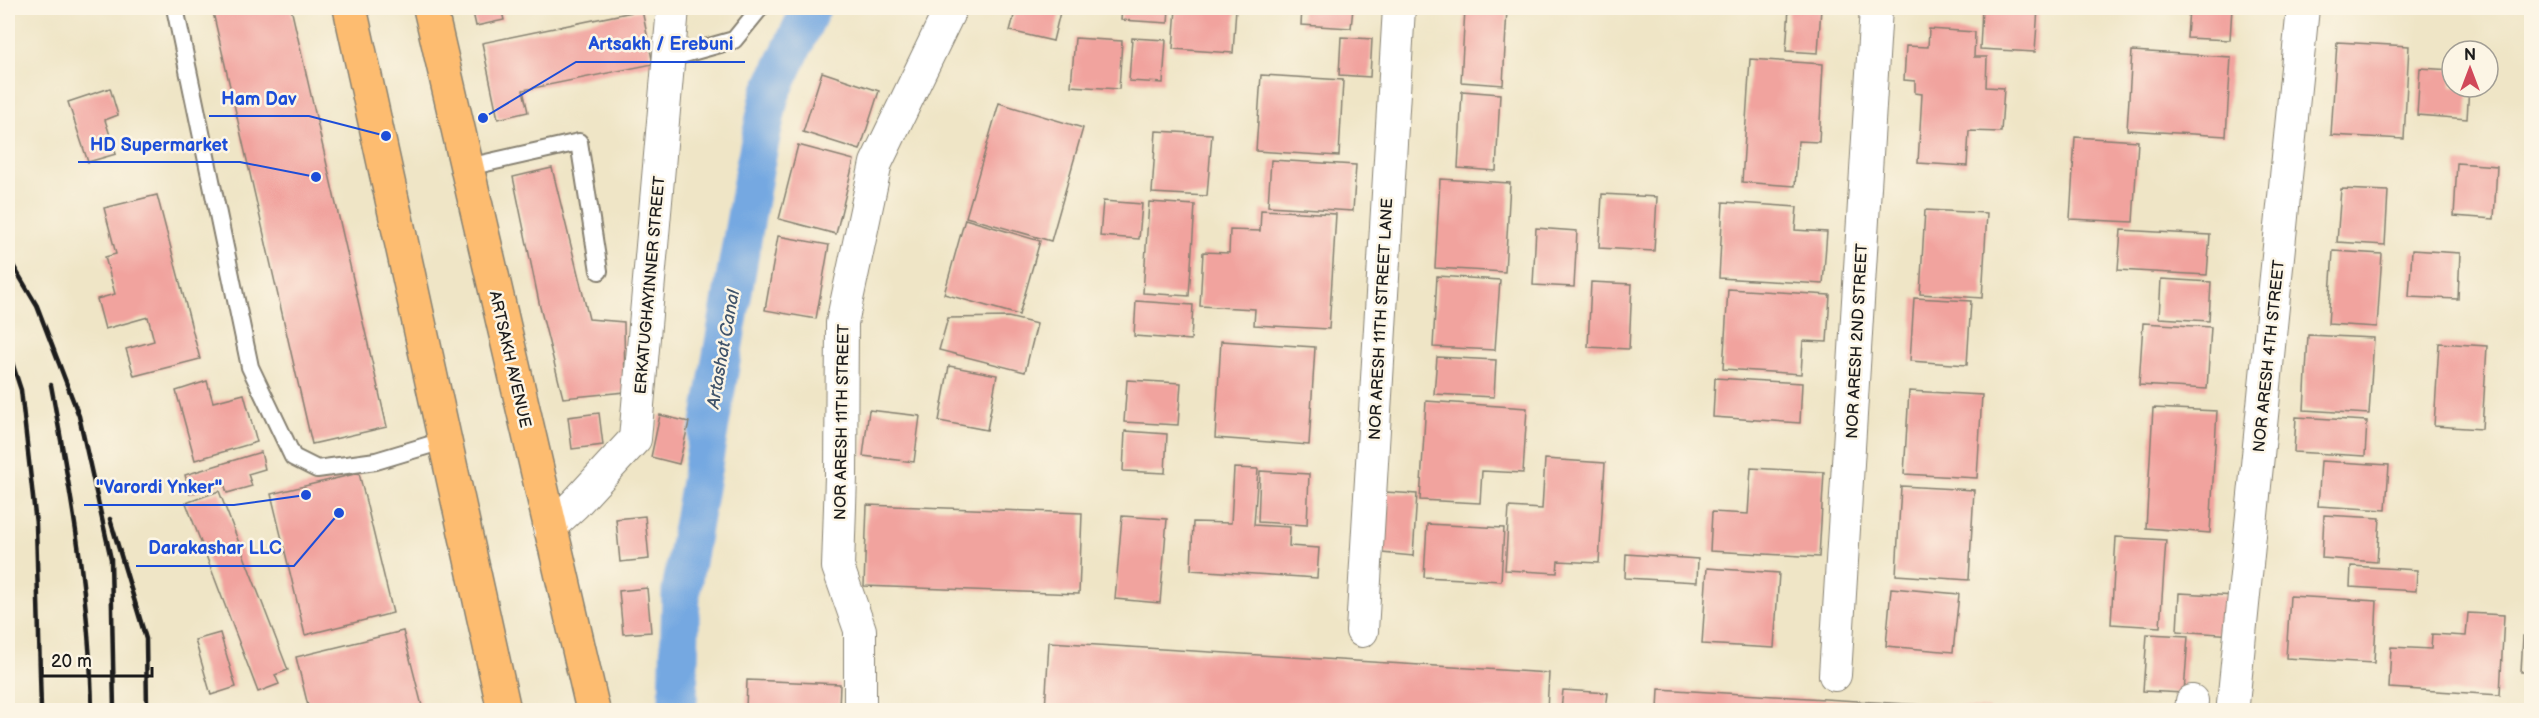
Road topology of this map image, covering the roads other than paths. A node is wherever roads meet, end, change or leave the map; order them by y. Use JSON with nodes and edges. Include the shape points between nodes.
{"nodes":[{"id":1,"x":175,"y":8,"type":"edge"},
{"id":2,"x":350,"y":8,"type":"edge"},
{"id":3,"x":430,"y":8,"type":"edge"},
{"id":4,"x":673,"y":8,"type":"edge"},
{"id":5,"x":760,"y":8,"type":"edge"},
{"id":6,"x":951,"y":8,"type":"edge"},
{"id":7,"x":1399,"y":8,"type":"edge"},
{"id":8,"x":1876,"y":8,"type":"edge"},
{"id":9,"x":2303,"y":8,"type":"edge"},
{"id":10,"x":670,"y":58,"type":"junction"},
{"id":11,"x":468,"y":167,"type":"junction"},
{"id":12,"x":599,"y":271,"type":"dead end"},
{"id":13,"x":446,"y":440,"type":"junction"},
{"id":14,"x":549,"y":528,"type":"junction"},
{"id":15,"x":1362,"y":631,"type":"dead end"},
{"id":16,"x":1836,"y":675,"type":"dead end"},
{"id":17,"x":2233,"y":704,"type":"dead end"},
{"id":18,"x":504,"y":711,"type":"edge"},
{"id":19,"x":593,"y":711,"type":"edge"},
{"id":20,"x":860,"y":711,"type":"edge"}],
"edges":[{"from":1,"to":13,"type":"lane","via":[[250,367],[293,457],[317,469],[376,461]]},
{"from":2,"to":13,"type":"main road"},
{"from":3,"to":11,"type":"main road","name":"ARTSAKH AVENUE"},
{"from":4,"to":10,"type":"street","name":"ERKATUGHAYINNER STREET"},
{"from":5,"to":10,"type":"lane","via":[[734,40]]},
{"from":6,"to":20,"type":"street","name":"NOR ARESH 11TH STREET","via":[[876,163],[842,323],[838,567],[860,630]]},
{"from":7,"to":15,"type":"street","name":"NOR ARESH 11TH STREET LANE"},
{"from":8,"to":16,"type":"street","name":"NOR ARESH 2ND STREET"},
{"from":9,"to":17,"type":"street","name":"NOR ARESH 4TH STREET"},
{"from":10,"to":14,"type":"street","name":"ERKATUGHAYINNER STREET","via":[[635,439]]},
{"from":11,"to":12,"type":"lane","via":[[579,142]]},
{"from":11,"to":14,"type":"main road","name":"ARTSAKH AVENUE"},
{"from":13,"to":18,"type":"main road"},
{"from":14,"to":19,"type":"main road","name":"ARTSAKH AVENUE"}]}
